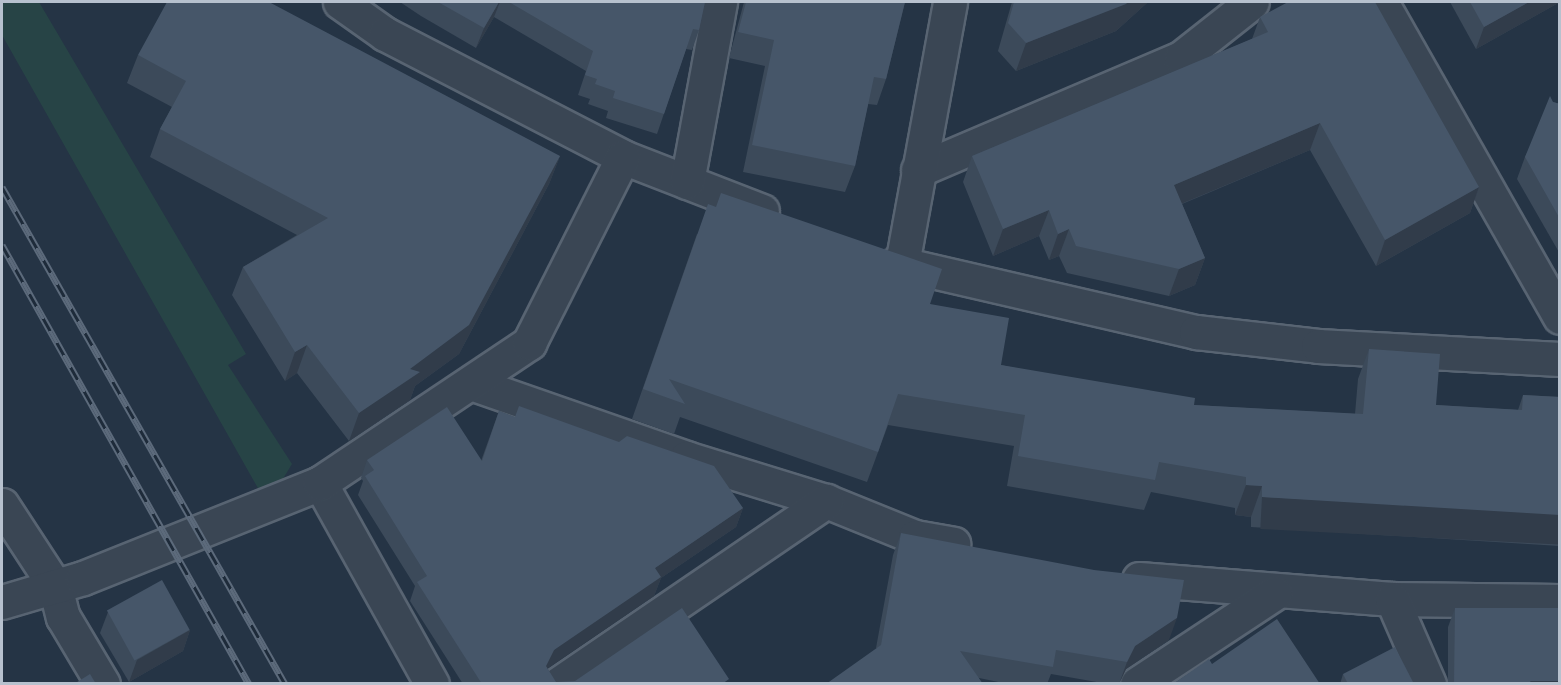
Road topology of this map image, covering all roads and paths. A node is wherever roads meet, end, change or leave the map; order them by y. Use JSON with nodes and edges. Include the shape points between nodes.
{"nodes":[{"id":1,"x":340,"y":2,"type":"edge"},
{"id":2,"x":720,"y":2,"type":"edge"},
{"id":3,"x":950,"y":2,"type":"edge"},
{"id":4,"x":1252,"y":2,"type":"edge"},
{"id":5,"x":1381,"y":2,"type":"edge"},
{"id":6,"x":623,"y":158,"type":"junction"},
{"id":7,"x":918,"y":170,"type":"junction"},
{"id":8,"x":687,"y":182,"type":"junction"},
{"id":9,"x":794,"y":223,"type":"edge"},
{"id":10,"x":870,"y":252,"type":"edge"},
{"id":11,"x":902,"y":264,"type":"junction"},
{"id":12,"x":1560,"y":317,"type":"edge"},
{"id":13,"x":1560,"y":359,"type":"edge"},
{"id":14,"x":471,"y":383,"type":"junction"},
{"id":15,"x":320,"y":483,"type":"junction"},
{"id":16,"x":825,"y":501,"type":"junction"},
{"id":17,"x":2,"y":505,"type":"edge"},
{"id":18,"x":985,"y":551,"type":"edge"},
{"id":19,"x":1113,"y":576,"type":"edge"},
{"id":20,"x":55,"y":586,"type":"junction"},
{"id":21,"x":1275,"y":592,"type":"junction"},
{"id":22,"x":1392,"y":599,"type":"junction"},
{"id":23,"x":1560,"y":601,"type":"edge"},
{"id":24,"x":2,"y":602,"type":"edge"},
{"id":25,"x":103,"y":684,"type":"edge"},
{"id":26,"x":432,"y":684,"type":"edge"},
{"id":27,"x":558,"y":684,"type":"edge"},
{"id":28,"x":1137,"y":684,"type":"edge"},
{"id":29,"x":1429,"y":684,"type":"edge"}],
"edges":[{"from":1,"to":6,"type":"street","via":[[385,34]]},
{"from":2,"to":8,"type":"street"},
{"from":3,"to":7,"type":"street"},
{"from":4,"to":7,"type":"street","via":[[1181,57]]},
{"from":5,"to":12,"type":"street"},
{"from":6,"to":8,"type":"street"},
{"from":6,"to":14,"type":"street","via":[[529,343]]},
{"from":7,"to":11,"type":"street"},
{"from":8,"to":9,"type":"street"},
{"from":10,"to":11,"type":"street"},
{"from":11,"to":13,"type":"street","via":[[1196,332],[1318,346]]},
{"from":14,"to":15,"type":"street"},
{"from":14,"to":16,"type":"street","via":[[686,458]]},
{"from":15,"to":20,"type":"street"},
{"from":15,"to":26,"type":"street"},
{"from":16,"to":18,"type":"street","via":[[915,537]]},
{"from":16,"to":27,"type":"street"},
{"from":17,"to":20,"type":"street"},
{"from":19,"to":21,"type":"street"},
{"from":20,"to":24,"type":"street"},
{"from":20,"to":25,"type":"street","via":[[63,617]]},
{"from":21,"to":22,"type":"street"},
{"from":21,"to":28,"type":"street"},
{"from":22,"to":23,"type":"street"},
{"from":22,"to":29,"type":"street"}]}
